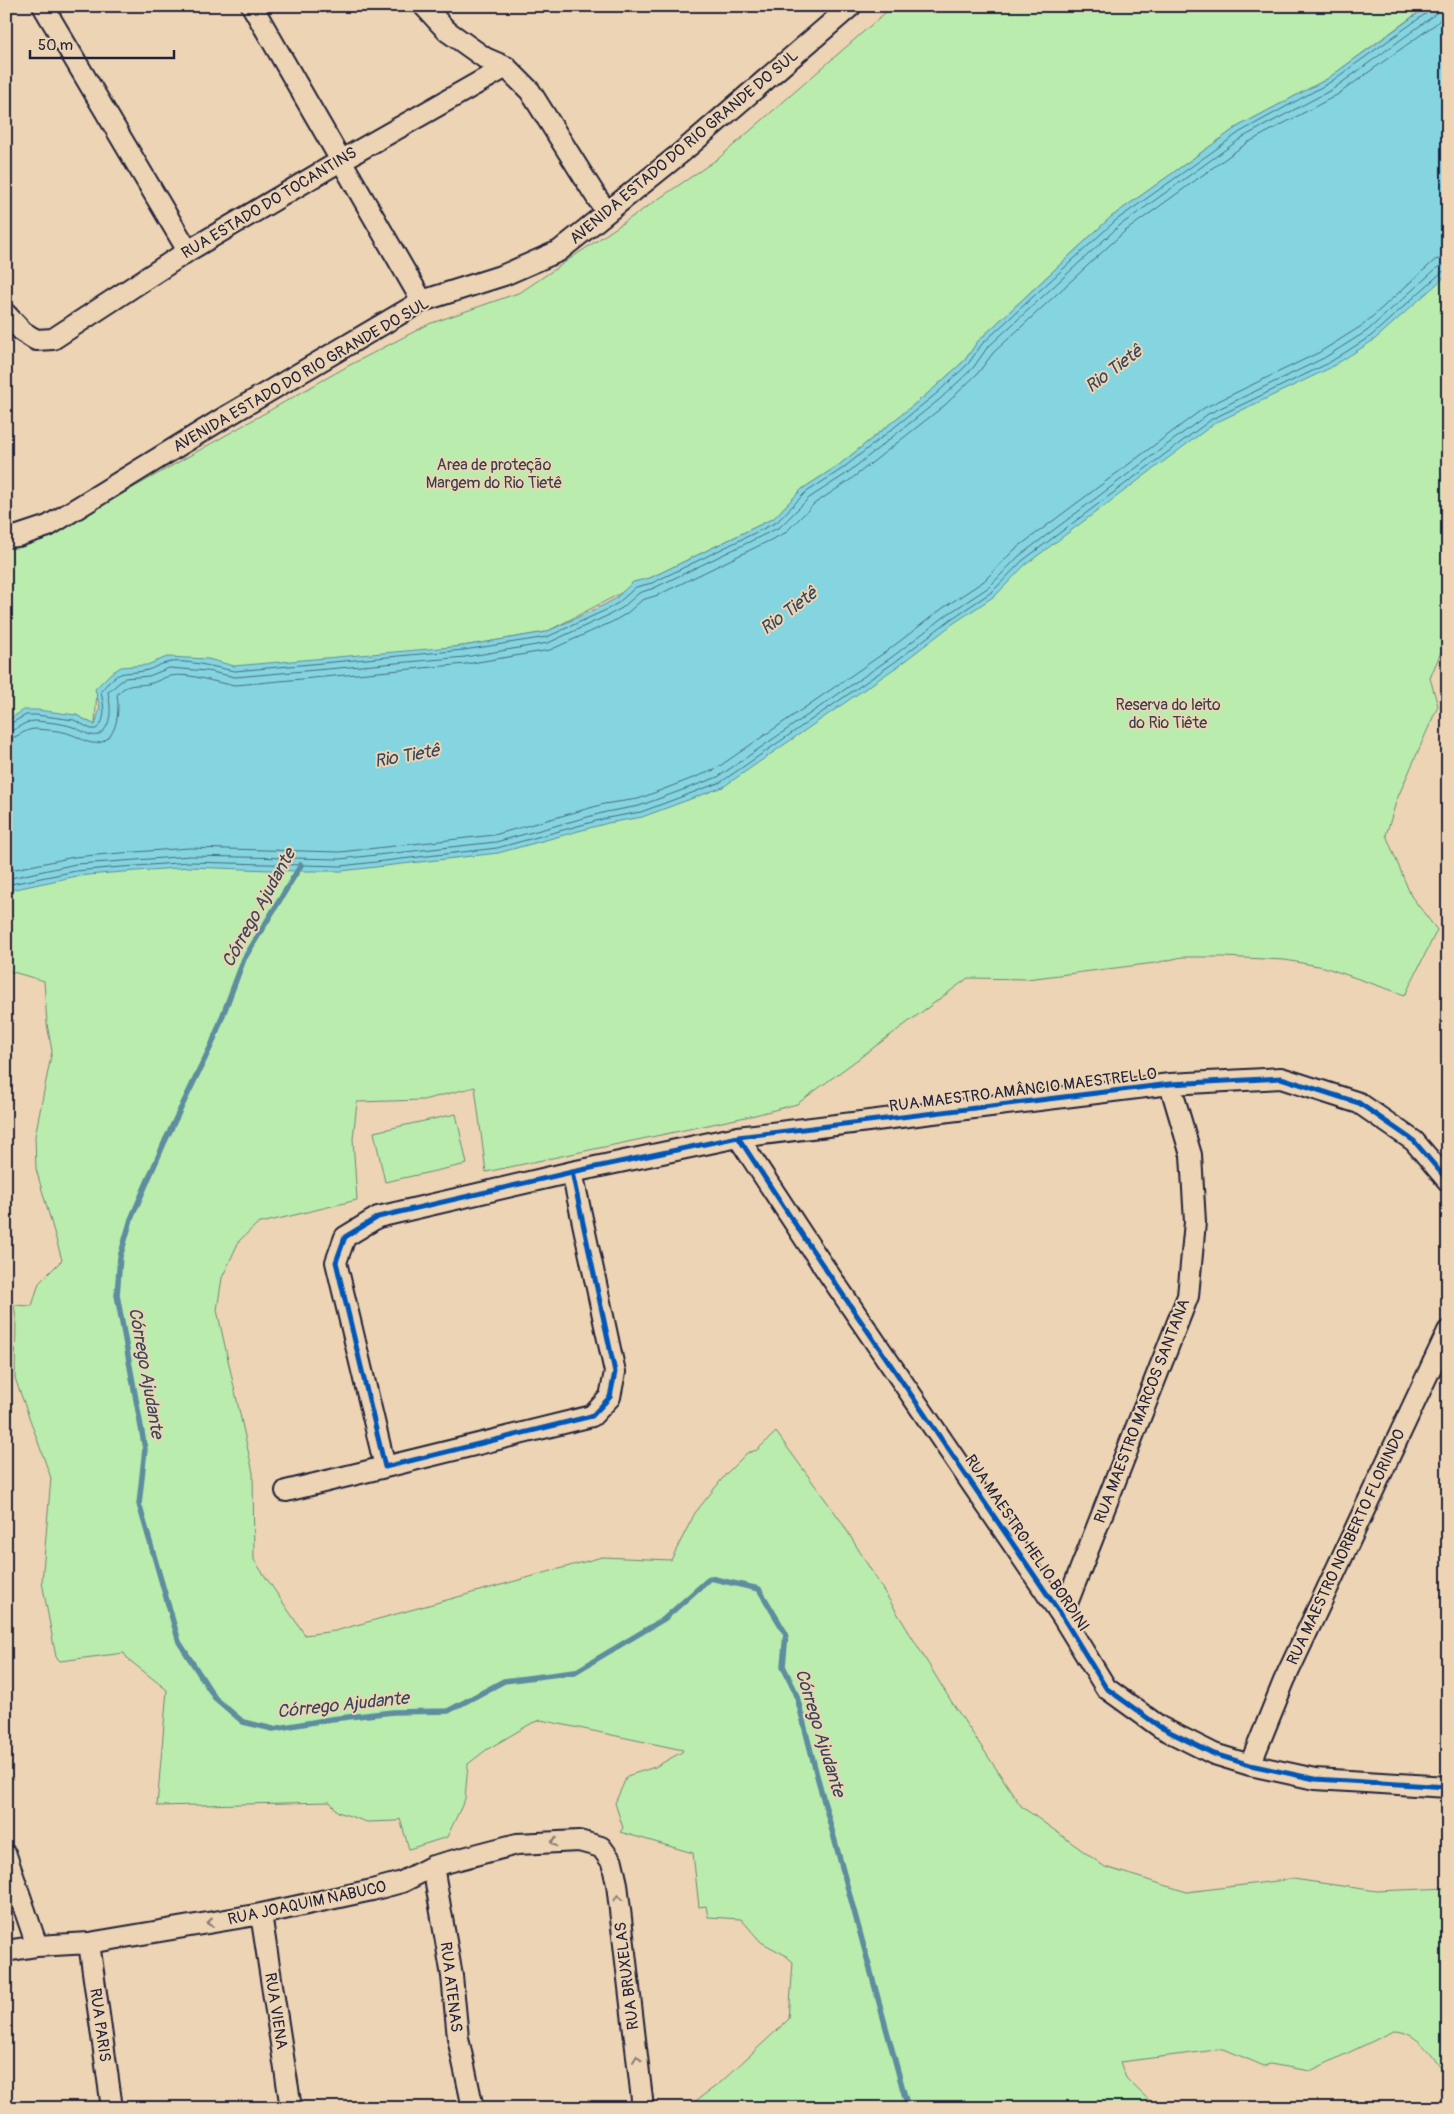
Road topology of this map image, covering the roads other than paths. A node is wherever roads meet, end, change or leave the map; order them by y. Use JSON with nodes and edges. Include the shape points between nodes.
{"nodes":[{"id":1,"x":44,"y":6,"type":"edge"},
{"id":2,"x":252,"y":6,"type":"edge"},
{"id":3,"x":424,"y":6,"type":"edge"},
{"id":4,"x":851,"y":6,"type":"edge"},
{"id":5,"x":506,"y":67,"type":"junction"},
{"id":6,"x":342,"y":160,"type":"junction"},
{"id":7,"x":607,"y":212,"type":"junction"},
{"id":8,"x":188,"y":250,"type":"junction"},
{"id":9,"x":422,"y":301,"type":"junction"},
{"id":10,"x":6,"y":314,"type":"edge"},
{"id":11,"x":6,"y":537,"type":"edge"},
{"id":12,"x":1170,"y":1084,"type":"junction"},
{"id":13,"x":738,"y":1137,"type":"junction"},
{"id":14,"x":572,"y":1172,"type":"junction"},
{"id":15,"x":1448,"y":1181,"type":"edge"},
{"id":16,"x":1448,"y":1331,"type":"edge"},
{"id":17,"x":385,"y":1467,"type":"junction"},
{"id":18,"x":286,"y":1491,"type":"dead end"},
{"id":19,"x":1062,"y":1616,"type":"junction"},
{"id":20,"x":1250,"y":1765,"type":"junction"},
{"id":21,"x":1448,"y":1787,"type":"edge"},
{"id":22,"x":601,"y":1848,"type":"joint"},
{"id":23,"x":6,"y":1855,"type":"edge"},
{"id":24,"x":433,"y":1866,"type":"junction"},
{"id":25,"x":261,"y":1914,"type":"junction"},
{"id":26,"x":89,"y":1943,"type":"junction"},
{"id":27,"x":37,"y":1946,"type":"junction"},
{"id":28,"x":6,"y":1951,"type":"edge"},
{"id":29,"x":112,"y":2108,"type":"edge"},
{"id":30,"x":291,"y":2108,"type":"edge"},
{"id":31,"x":473,"y":2108,"type":"edge"},
{"id":32,"x":643,"y":2108,"type":"edge"}],
"edges":[{"from":1,"to":8,"type":"street"},
{"from":2,"to":6,"type":"street"},
{"from":3,"to":5,"type":"street","via":[[465,46]]},
{"from":4,"to":7,"type":"street","name":"AVENIDA ESTADO DO RIO GRANDE DO SUL","via":[[682,152]]},
{"from":5,"to":6,"type":"street","name":"RUA ESTADO DO TOCANTINS"},
{"from":5,"to":7,"type":"street","via":[[530,90]]},
{"from":6,"to":8,"type":"street","name":"RUA ESTADO DO TOCANTINS"},
{"from":6,"to":9,"type":"street"},
{"from":7,"to":9,"type":"street","name":"AVENIDA ESTADO DO RIO GRANDE DO SUL","via":[[559,251],[504,275]]},
{"from":8,"to":10,"type":"street","name":"RUA ESTADO DO TOCANTINS","via":[[53,338],[36,340]]},
{"from":9,"to":11,"type":"street","name":"AVENIDA ESTADO DO RIO GRANDE DO SUL","via":[[48,526]]},
{"from":12,"to":13,"type":"street","name":"RUA MAESTRO AMÂNCIO MAESTRELLO"},
{"from":12,"to":15,"type":"street","name":"RUA MAESTRO AMÂNCIO MAESTRELLO","via":[[1281,1078],[1359,1104],[1414,1141]]},
{"from":12,"to":19,"type":"street","name":"RUA MAESTRO MARCOS SANTANA","via":[[1191,1155],[1195,1222],[1188,1296]]},
{"from":13,"to":14,"type":"street","name":"RUA MAESTRO AMÂNCIO MAESTRELLO"},
{"from":13,"to":19,"type":"street","name":"RUA MAESTRO HELIO BORDINI"},
{"from":14,"to":17,"type":"street","via":[[615,1372],[610,1397],[592,1416]]},
{"from":14,"to":17,"type":"street","name":"RUA MAESTRO AMÂNCIO MAESTRELLO","via":[[378,1217],[345,1237],[336,1262]]},
{"from":16,"to":20,"type":"street","name":"RUA MAESTRO NORBERTO FLORINDO","via":[[1284,1681]]},
{"from":17,"to":18,"type":"street"},
{"from":19,"to":20,"type":"street","name":"RUA MAESTRO HELIO BORDINI","via":[[1106,1688],[1160,1726],[1214,1754]]},
{"from":20,"to":21,"type":"street","name":"RUA MAESTRO HELIO BORDINI","via":[[1315,1779]]},
{"from":22,"to":24,"type":"street","name":"RUA JOAQUIM NABUCO","one_way":true,"via":[[579,1841],[517,1844]]},
{"from":32,"to":22,"type":"street","name":"RUA BRUXELAS","one_way":true,"via":[[617,1884],[612,1862]]},
{"from":23,"to":27,"type":"street"},
{"from":24,"to":25,"type":"street","name":"RUA JOAQUIM NABUCO","via":[[402,1882]]},
{"from":24,"to":31,"type":"street","name":"RUA ATENAS","via":[[452,1976],[458,2038]]},
{"from":25,"to":26,"type":"street","name":"RUA JOAQUIM NABUCO","one_way":true},
{"from":25,"to":30,"type":"street","name":"RUA VIENA"},
{"from":26,"to":27,"type":"street","name":"RUA JOAQUIM NABUCO"},
{"from":26,"to":29,"type":"street","name":"RUA PARIS"},
{"from":27,"to":28,"type":"street","name":"RUA JOAQUIM NABUCO"}]}
